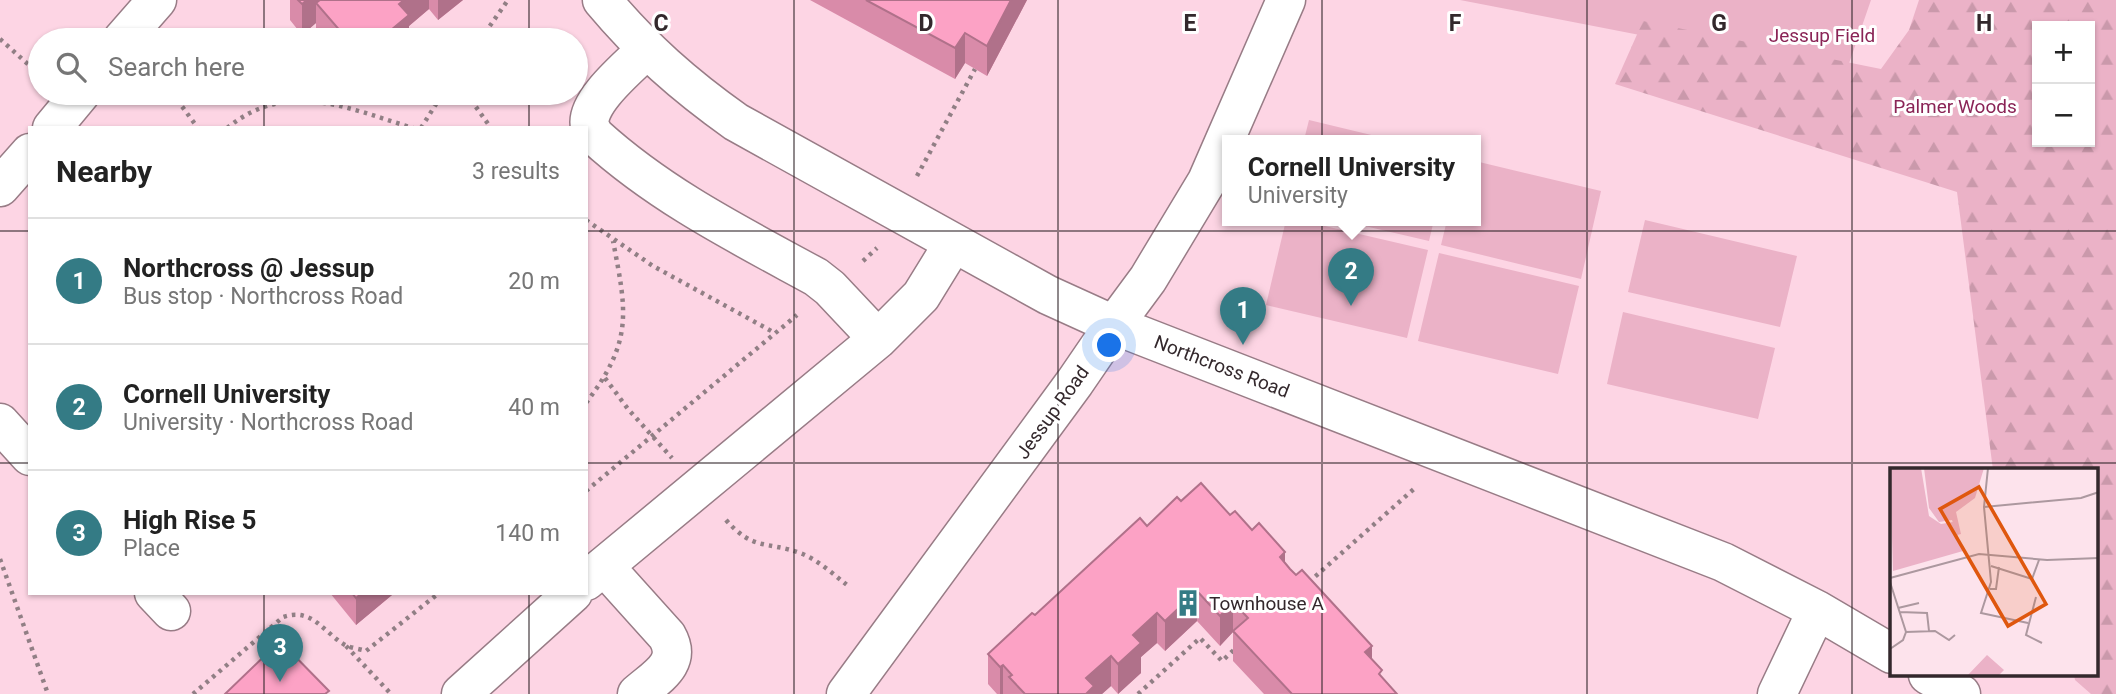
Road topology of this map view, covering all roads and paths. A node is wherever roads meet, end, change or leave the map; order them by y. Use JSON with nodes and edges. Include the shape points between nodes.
{"nodes":[{"id":1,"x":157,"y":0,"type":"edge"},
{"id":2,"x":509,"y":0,"type":"edge"},
{"id":3,"x":602,"y":0,"type":"edge"},
{"id":4,"x":1286,"y":0,"type":"edge"},
{"id":5,"x":132,"y":28,"type":"edge"},
{"id":6,"x":489,"y":28,"type":"edge"},
{"id":7,"x":0,"y":39,"type":"edge"},
{"id":8,"x":646,"y":50,"type":"junction"},
{"id":9,"x":28,"y":67,"type":"edge"},
{"id":10,"x":71,"y":105,"type":"edge"},
{"id":11,"x":181,"y":105,"type":"edge"},
{"id":12,"x":270,"y":105,"type":"edge"},
{"id":13,"x":337,"y":105,"type":"edge"},
{"id":14,"x":435,"y":105,"type":"edge"},
{"id":15,"x":475,"y":105,"type":"edge"},
{"id":16,"x":54,"y":126,"type":"edge"},
{"id":17,"x":197,"y":126,"type":"edge"},
{"id":18,"x":230,"y":126,"type":"edge"},
{"id":19,"x":406,"y":126,"type":"edge"},
{"id":20,"x":422,"y":126,"type":"edge"},
{"id":21,"x":490,"y":126,"type":"edge"},
{"id":22,"x":1227,"y":135,"type":"edge"},
{"id":23,"x":1222,"y":147,"type":"edge"},
{"id":24,"x":28,"y":155,"type":"edge"},
{"id":25,"x":0,"y":187,"type":"edge"},
{"id":26,"x":588,"y":221,"type":"edge"},
{"id":27,"x":613,"y":240,"type":"junction"},
{"id":28,"x":953,"y":244,"type":"junction"},
{"id":29,"x":1114,"y":325,"type":"junction"},
{"id":30,"x":775,"y":333,"type":"dead end"},
{"id":31,"x":878,"y":339,"type":"junction"},
{"id":32,"x":588,"y":400,"type":"edge"},
{"id":33,"x":0,"y":423,"type":"edge"},
{"id":34,"x":28,"y":454,"type":"edge"},
{"id":35,"x":1452,"y":455,"type":"junction"},
{"id":36,"x":0,"y":559,"type":"edge"},
{"id":37,"x":595,"y":574,"type":"edge"},
{"id":38,"x":1300,"y":590,"type":"edge"},
{"id":39,"x":436,"y":595,"type":"edge"},
{"id":40,"x":571,"y":595,"type":"edge"},
{"id":41,"x":1817,"y":610,"type":"junction"},
{"id":42,"x":1243,"y":642,"type":"edge"},
{"id":43,"x":346,"y":646,"type":"junction"},
{"id":44,"x":1890,"y":653,"type":"edge"},
{"id":45,"x":1930,"y":676,"type":"edge"},
{"id":46,"x":48,"y":694,"type":"edge"},
{"id":47,"x":193,"y":694,"type":"edge"},
{"id":48,"x":391,"y":694,"type":"edge"},
{"id":49,"x":461,"y":694,"type":"edge"},
{"id":50,"x":637,"y":694,"type":"edge"},
{"id":51,"x":846,"y":694,"type":"edge"},
{"id":52,"x":1138,"y":694,"type":"edge"},
{"id":53,"x":1777,"y":694,"type":"edge"},
{"id":54,"x":1961,"y":694,"type":"edge"}],
"edges":[{"from":1,"to":5,"type":"street"},
{"from":2,"to":6,"type":"path"},
{"from":3,"to":8,"type":"street","name":"Northcross Road"},
{"from":4,"to":22,"type":"street","name":"Jessup Road"},
{"from":7,"to":9,"type":"path"},
{"from":8,"to":28,"type":"street","name":"Northcross Road","via":[[737,122]]},
{"from":8,"to":31,"type":"street","via":[[598,99],[589,125],[595,136],[667,193],[816,277]]},
{"from":10,"to":16,"type":"street"},
{"from":11,"to":17,"type":"path"},
{"from":12,"to":18,"type":"path","via":[[254,109]]},
{"from":13,"to":19,"type":"path"},
{"from":14,"to":20,"type":"path"},
{"from":15,"to":21,"type":"path"},
{"from":23,"to":29,"type":"street","name":"Jessup Road","via":[[1207,181],[1148,279]]},
{"from":24,"to":25,"type":"street"},
{"from":26,"to":27,"type":"path"},
{"from":27,"to":30,"type":"path"},
{"from":27,"to":32,"type":"path","via":[[623,327],[613,363]]},
{"from":28,"to":29,"type":"street","name":"Northcross Road"},
{"from":28,"to":31,"type":"street","via":[[921,296]]},
{"from":29,"to":35,"type":"street","name":"Northcross Road"},
{"from":29,"to":51,"type":"street","name":"Jessup Road"},
{"from":31,"to":37,"type":"street"},
{"from":33,"to":34,"type":"street"},
{"from":35,"to":38,"type":"path"},
{"from":35,"to":41,"type":"street","name":"Northcross Road","via":[[1723,562]]},
{"from":36,"to":46,"type":"path"},
{"from":37,"to":50,"type":"street","via":[[673,646],[665,670]]},
{"from":39,"to":43,"type":"path","via":[[366,651]]},
{"from":40,"to":49,"type":"street"},
{"from":41,"to":44,"type":"street","name":"Northcross Road"},
{"from":41,"to":53,"type":"street"},
{"from":42,"to":52,"type":"path","via":[[1222,661],[1200,638]]},
{"from":43,"to":47,"type":"path","via":[[309,616],[283,617]]},
{"from":43,"to":48,"type":"path"},
{"from":45,"to":54,"type":"street"}]}
